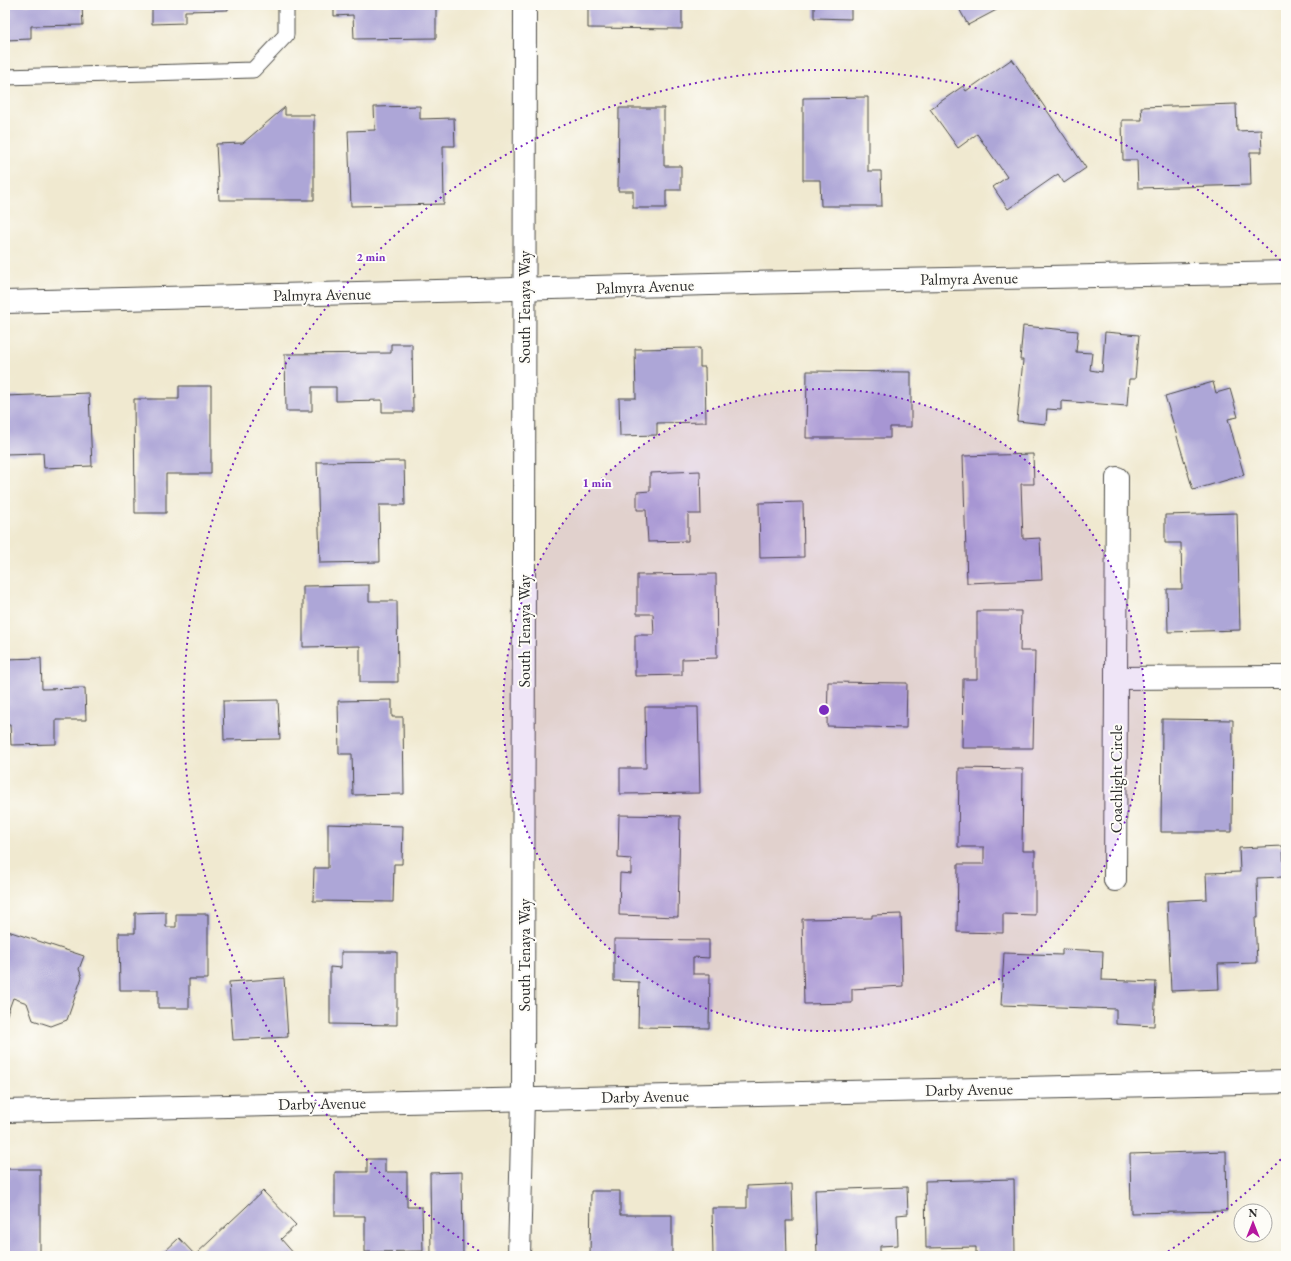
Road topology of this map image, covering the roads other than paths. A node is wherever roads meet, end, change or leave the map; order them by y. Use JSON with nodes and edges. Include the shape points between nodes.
{"nodes":[{"id":1,"x":286,"y":5,"type":"edge"},
{"id":2,"x":525,"y":5,"type":"edge"},
{"id":3,"x":5,"y":77,"type":"edge"},
{"id":4,"x":1286,"y":272,"type":"edge"},
{"id":5,"x":524,"y":289,"type":"junction"},
{"id":6,"x":5,"y":302,"type":"edge"},
{"id":7,"x":1117,"y":478,"type":"dead end"},
{"id":8,"x":1286,"y":677,"type":"edge"},
{"id":9,"x":1116,"y":678,"type":"junction"},
{"id":10,"x":1115,"y":880,"type":"dead end"},
{"id":11,"x":1286,"y":1082,"type":"edge"},
{"id":12,"x":523,"y":1098,"type":"junction"},
{"id":13,"x":5,"y":1111,"type":"edge"},
{"id":14,"x":519,"y":1256,"type":"edge"}],
"edges":[{"from":1,"to":3,"type":"lane","via":[[286,35],[253,70]]},
{"from":2,"to":5,"type":"street","name":"South Tenaya Way"},
{"from":4,"to":5,"type":"street","name":"Palmyra Avenue"},
{"from":5,"to":6,"type":"street","name":"Palmyra Avenue"},
{"from":5,"to":12,"type":"street","name":"South Tenaya Way"},
{"from":7,"to":9,"type":"street","name":"Coachlight Circle"},
{"from":8,"to":9,"type":"street"},
{"from":9,"to":10,"type":"street","name":"Coachlight Circle"},
{"from":11,"to":12,"type":"street","name":"Darby Avenue"},
{"from":12,"to":13,"type":"street","name":"Darby Avenue"},
{"from":12,"to":14,"type":"street","name":"South Tenaya Way"}]}
